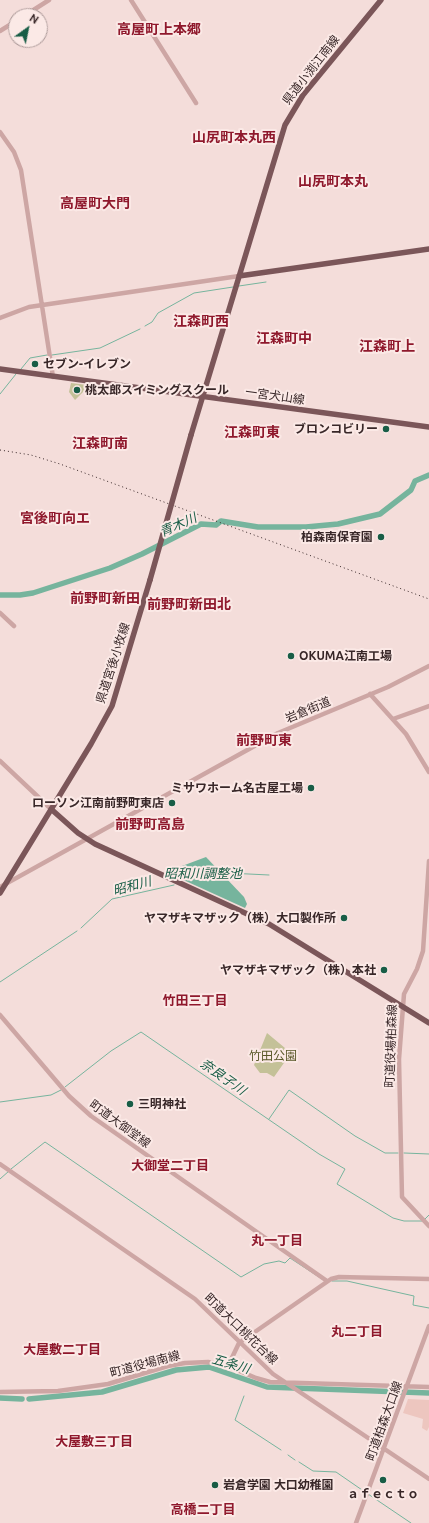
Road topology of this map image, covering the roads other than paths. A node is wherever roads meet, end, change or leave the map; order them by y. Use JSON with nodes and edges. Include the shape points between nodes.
{"nodes":[{"id":1,"x":49,"y":0,"type":"edge"},
{"id":2,"x":131,"y":0,"type":"edge"},
{"id":3,"x":381,"y":0,"type":"edge"},
{"id":4,"x":36,"y":8,"type":"edge"},
{"id":5,"x":196,"y":103,"type":"dead end"},
{"id":6,"x":0,"y":132,"type":"edge"},
{"id":7,"x":429,"y":249,"type":"edge"},
{"id":8,"x":239,"y":276,"type":"junction"},
{"id":9,"x":42,"y":305,"type":"junction"},
{"id":10,"x":0,"y":318,"type":"edge"},
{"id":11,"x":0,"y":370,"type":"edge"},
{"id":12,"x":53,"y":377,"type":"junction"},
{"id":13,"x":203,"y":397,"type":"junction"},
{"id":14,"x":429,"y":427,"type":"edge"},
{"id":15,"x":0,"y":613,"type":"edge"},
{"id":16,"x":14,"y":626,"type":"dead end"},
{"id":17,"x":429,"y":666,"type":"edge"},
{"id":18,"x":370,"y":694,"type":"junction"},
{"id":19,"x":429,"y":706,"type":"edge"},
{"id":20,"x":393,"y":719,"type":"junction"},
{"id":21,"x":0,"y":761,"type":"edge"},
{"id":22,"x":429,"y":772,"type":"edge"},
{"id":23,"x":51,"y":809,"type":"junction"},
{"id":24,"x":87,"y":840,"type":"junction"},
{"id":25,"x":429,"y":861,"type":"edge"},
{"id":26,"x":6,"y":884,"type":"junction"},
{"id":27,"x":0,"y":887,"type":"edge"},
{"id":28,"x":0,"y":893,"type":"edge"},
{"id":29,"x":402,"y":1006,"type":"junction"},
{"id":30,"x":0,"y":1015,"type":"edge"},
{"id":31,"x":429,"y":1023,"type":"edge"},
{"id":32,"x":0,"y":1164,"type":"edge"},
{"id":33,"x":429,"y":1226,"type":"edge"},
{"id":34,"x":429,"y":1279,"type":"edge"},
{"id":35,"x":327,"y":1281,"type":"junction"},
{"id":36,"x":429,"y":1326,"type":"edge"},
{"id":37,"x":427,"y":1338,"type":"edge"},
{"id":38,"x":240,"y":1342,"type":"junction"},
{"id":39,"x":228,"y":1366,"type":"junction"},
{"id":40,"x":287,"y":1384,"type":"junction"},
{"id":41,"x":429,"y":1387,"type":"edge"},
{"id":42,"x":407,"y":1388,"type":"junction"},
{"id":43,"x":0,"y":1392,"type":"edge"},
{"id":44,"x":384,"y":1449,"type":"junction"},
{"id":45,"x":429,"y":1479,"type":"edge"},
{"id":46,"x":356,"y":1523,"type":"edge"}],
"edges":[{"from":1,"to":4,"type":"street"},
{"from":2,"to":5,"type":"street"},
{"from":3,"to":8,"type":"main road","name":"県道小渕江南線","via":[[302,95],[285,125]]},
{"from":6,"to":9,"type":"street","via":[[14,152],[20,170]]},
{"from":7,"to":8,"type":"main road"},
{"from":8,"to":9,"type":"street"},
{"from":8,"to":13,"type":"main road","name":"県道小渕江南線"},
{"from":9,"to":10,"type":"street"},
{"from":9,"to":12,"type":"street"},
{"from":11,"to":12,"type":"main road","name":"一宮犬山線"},
{"from":12,"to":13,"type":"main road","name":"一宮犬山線"},
{"from":13,"to":14,"type":"main road","name":"一宮犬山線"},
{"from":13,"to":23,"type":"main road","name":"県道宮後小牧線","bridge":true,"via":[[112,706]]},
{"from":15,"to":16,"type":"street"},
{"from":17,"to":18,"type":"street","name":"岩倉街道"},
{"from":18,"to":20,"type":"street"},
{"from":18,"to":24,"type":"street","name":"岩倉街道","via":[[278,733]]},
{"from":19,"to":20,"type":"street"},
{"from":20,"to":22,"type":"street","via":[[410,739]]},
{"from":21,"to":23,"type":"street"},
{"from":23,"to":24,"type":"main road"},
{"from":23,"to":26,"type":"main road","name":"県道宮後小牧線"},
{"from":24,"to":26,"type":"street","name":"岩倉街道"},
{"from":24,"to":29,"type":"main road","via":[[258,918]]},
{"from":25,"to":29,"type":"street","name":"町道役場柏森線","via":[[423,951],[417,970],[405,991]]},
{"from":26,"to":27,"type":"street","name":"岩倉街道"},
{"from":26,"to":28,"type":"main road","name":"県道宮後小牧線"},
{"from":29,"to":31,"type":"main road"},
{"from":29,"to":33,"type":"street","name":"町道役場柏森線","via":[[399,1057],[402,1195]]},
{"from":30,"to":35,"type":"street","name":"町道大御堂線","via":[[69,1096],[91,1116]]},
{"from":32,"to":38,"type":"street","name":"町道大口桃花台線","via":[[195,1299]]},
{"from":34,"to":35,"type":"street","via":[[339,1277]]},
{"from":35,"to":38,"type":"street"},
{"from":36,"to":37,"type":"street","name":"町道柏森大口線"},
{"from":37,"to":42,"type":"street","name":"町道柏森大口線"},
{"from":38,"to":39,"type":"street"},
{"from":38,"to":40,"type":"street","name":"町道大口桃花台線"},
{"from":39,"to":40,"type":"street","name":"町道役場南線","via":[[263,1381]]},
{"from":39,"to":43,"type":"street","name":"町道役場南線","via":[[208,1362],[185,1363],[108,1384],[58,1391]]},
{"from":40,"to":42,"type":"street","name":"町道役場南線"},
{"from":40,"to":44,"type":"street","name":"町道大口桃花台線"},
{"from":41,"to":42,"type":"street","name":"町道役場南線"},
{"from":42,"to":44,"type":"street","name":"町道柏森大口線"},
{"from":44,"to":45,"type":"street","name":"町道大口桃花台線"},
{"from":44,"to":46,"type":"street","name":"町道柏森大口線"}]}
